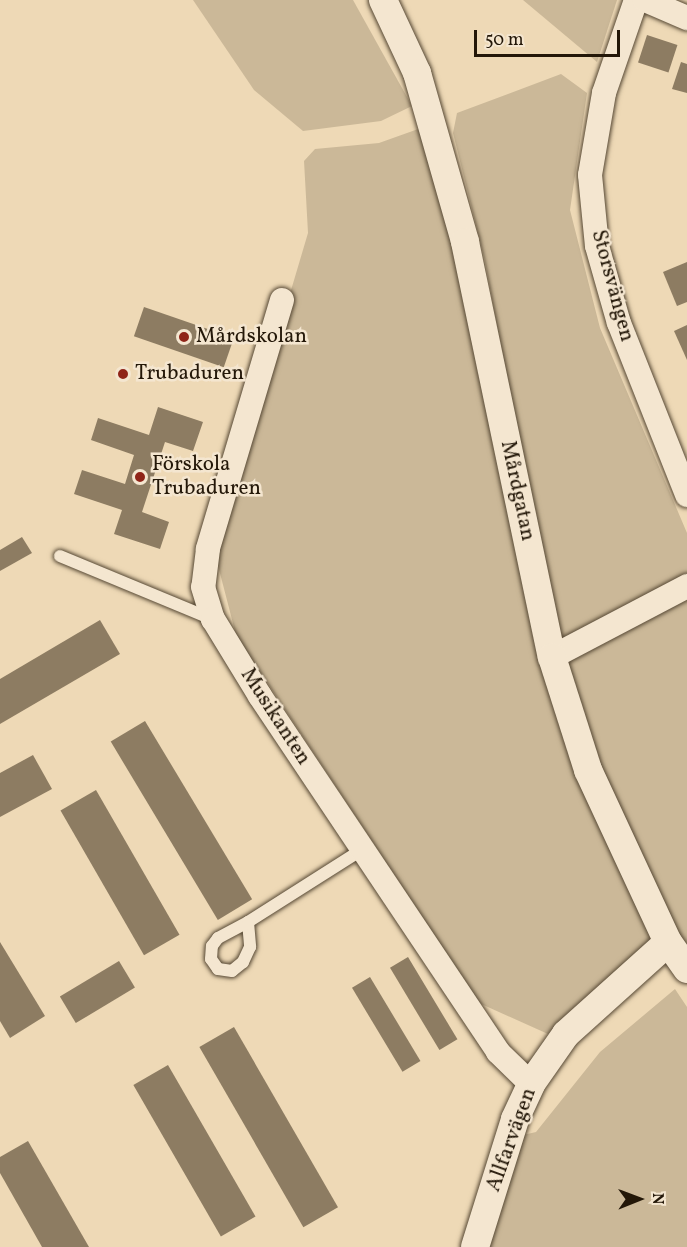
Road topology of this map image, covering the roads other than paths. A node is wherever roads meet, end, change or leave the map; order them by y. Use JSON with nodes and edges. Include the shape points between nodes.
{"nodes":[{"id":1,"x":383,"y":0,"type":"edge"},
{"id":2,"x":636,"y":0,"type":"edge"},
{"id":3,"x":645,"y":0,"type":"edge"},
{"id":4,"x":687,"y":18,"type":"edge"},
{"id":5,"x":282,"y":300,"type":"dead end"},
{"id":6,"x":687,"y":495,"type":"edge"},
{"id":7,"x":60,"y":556,"type":"dead end"},
{"id":8,"x":687,"y":586,"type":"edge"},
{"id":9,"x":213,"y":620,"type":"junction"},
{"id":10,"x":552,"y":657,"type":"junction"},
{"id":11,"x":363,"y":849,"type":"junction"},
{"id":12,"x":248,"y":922,"type":"dead end"},
{"id":13,"x":668,"y":942,"type":"junction"},
{"id":14,"x":687,"y":969,"type":"edge"},
{"id":15,"x":531,"y":1084,"type":"junction"},
{"id":16,"x":475,"y":1247,"type":"edge"}],
"edges":[{"from":1,"to":10,"type":"street","name":"Mårdgatan","via":[[417,73],[465,242]]},
{"from":2,"to":6,"type":"street","name":"Storsvängen","via":[[604,93],[590,175],[597,246],[619,323]]},
{"from":3,"to":4,"type":"street"},
{"from":5,"to":9,"type":"street","name":"Musikanten","via":[[208,549],[203,587]]},
{"from":7,"to":9,"type":"lane"},
{"from":8,"to":10,"type":"street"},
{"from":9,"to":11,"type":"street","name":"Musikanten"},
{"from":10,"to":13,"type":"street","name":"Mårdgatan","via":[[588,770]]},
{"from":11,"to":12,"type":"lane"},
{"from":11,"to":15,"type":"street","name":"Musikanten","via":[[498,1052]]},
{"from":13,"to":14,"type":"street","name":"Mårdgatan"},
{"from":13,"to":15,"type":"street","name":"Allfarvägen","via":[[566,1034]]},
{"from":15,"to":16,"type":"street","name":"Allfarvägen","via":[[515,1119]]}]}
